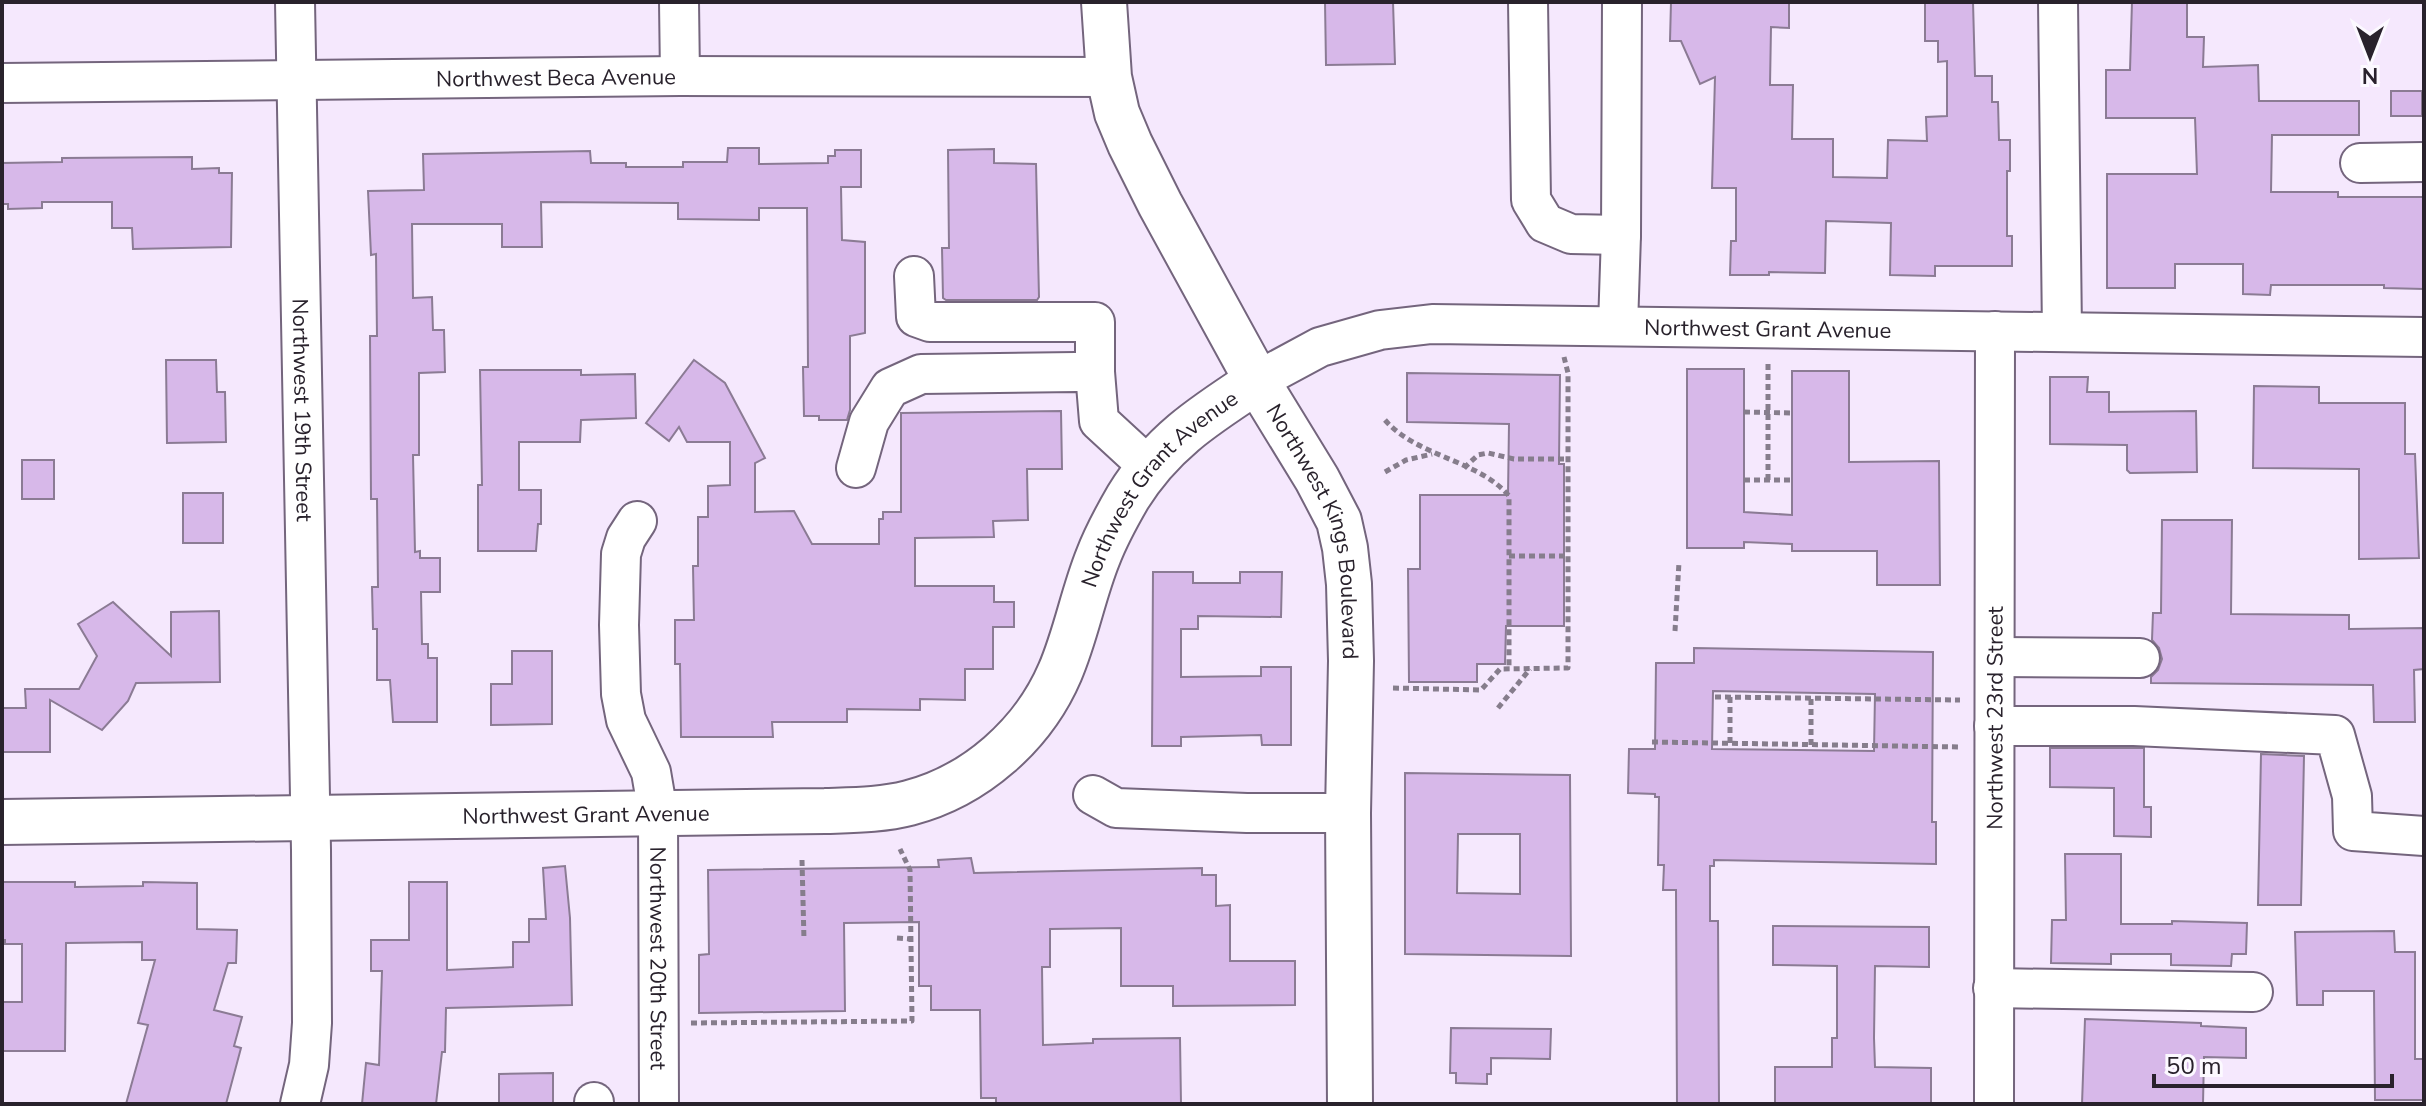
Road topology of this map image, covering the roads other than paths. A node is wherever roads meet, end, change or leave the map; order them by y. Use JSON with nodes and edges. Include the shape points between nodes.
{"nodes":[{"id":1,"x":295,"y":2,"type":"edge"},
{"id":2,"x":679,"y":2,"type":"edge"},
{"id":3,"x":1104,"y":2,"type":"edge"},
{"id":4,"x":1528,"y":2,"type":"edge"},
{"id":5,"x":1622,"y":2,"type":"edge"},
{"id":6,"x":2058,"y":2,"type":"edge"},
{"id":7,"x":680,"y":76,"type":"junction"},
{"id":8,"x":1109,"y":77,"type":"junction"},
{"id":9,"x":296,"y":80,"type":"junction"},
{"id":10,"x":2,"y":83,"type":"edge"},
{"id":11,"x":2424,"y":162,"type":"edge"},
{"id":12,"x":2360,"y":163,"type":"dead end"},
{"id":13,"x":1621,"y":235,"type":"junction"},
{"id":14,"x":914,"y":276,"type":"dead end"},
{"id":15,"x":1618,"y":326,"type":"junction"},
{"id":16,"x":1995,"y":331,"type":"junction"},
{"id":17,"x":2062,"y":332,"type":"junction"},
{"id":18,"x":2424,"y":337,"type":"edge"},
{"id":19,"x":1095,"y":372,"type":"junction"},
{"id":20,"x":1257,"y":381,"type":"junction"},
{"id":21,"x":856,"y":468,"type":"dead end"},
{"id":22,"x":1150,"y":468,"type":"junction"},
{"id":23,"x":637,"y":521,"type":"dead end"},
{"id":24,"x":1995,"y":657,"type":"junction"},
{"id":25,"x":2140,"y":658,"type":"dead end"},
{"id":26,"x":1994,"y":726,"type":"junction"},
{"id":27,"x":1093,"y":795,"type":"dead end"},
{"id":28,"x":658,"y":813,"type":"junction"},
{"id":29,"x":1348,"y":813,"type":"junction"},
{"id":30,"x":310,"y":818,"type":"junction"},
{"id":31,"x":2,"y":822,"type":"edge"},
{"id":32,"x":2424,"y":836,"type":"edge"},
{"id":33,"x":1993,"y":988,"type":"junction"},
{"id":34,"x":2253,"y":992,"type":"dead end"},
{"id":35,"x":300,"y":1104,"type":"edge"},
{"id":36,"x":659,"y":1104,"type":"edge"},
{"id":37,"x":1350,"y":1104,"type":"edge"},
{"id":38,"x":1994,"y":1104,"type":"edge"}],
"edges":[{"from":1,"to":9,"type":"street","name":"Northwest 19th Street"},
{"from":2,"to":7,"type":"street"},
{"from":3,"to":8,"type":"main road","name":"Northwest Kings Boulevard"},
{"from":4,"to":13,"type":"street","via":[[1531,200],[1545,223],[1571,234]]},
{"from":5,"to":13,"type":"street"},
{"from":6,"to":17,"type":"street"},
{"from":7,"to":8,"type":"street","name":"Northwest Beca Avenue"},
{"from":7,"to":9,"type":"street","name":"Northwest Beca Avenue"},
{"from":8,"to":20,"type":"main road","name":"Northwest Kings Boulevard","via":[[1130,144]]},
{"from":9,"to":10,"type":"street","name":"Northwest Beca Avenue"},
{"from":9,"to":30,"type":"street","name":"Northwest 19th Street"},
{"from":11,"to":12,"type":"street"},
{"from":13,"to":15,"type":"street"},
{"from":14,"to":19,"type":"street","via":[[916,317],[930,322],[1095,322]]},
{"from":15,"to":16,"type":"street","name":"Northwest Grant Avenue"},
{"from":15,"to":20,"type":"street","name":"Northwest Grant Avenue","via":[[1432,324],[1380,330],[1320,347]]},
{"from":16,"to":17,"type":"street","name":"Northwest Grant Avenue"},
{"from":16,"to":24,"type":"street","name":"Northwest 23rd Street"},
{"from":17,"to":18,"type":"street","name":"Northwest Grant Avenue"},
{"from":19,"to":21,"type":"street","via":[[921,374],[890,388],[869,422]]},
{"from":19,"to":22,"type":"street","via":[[1099,421]]},
{"from":20,"to":22,"type":"main road","name":"Northwest Grant Avenue","via":[[1189,425]]},
{"from":20,"to":29,"type":"main road","name":"Northwest Kings Boulevard","via":[[1317,479],[1339,521],[1345,548],[1351,661]]},
{"from":22,"to":28,"type":"main road","name":"Northwest Grant Avenue","via":[[1109,531],[1044,702],[1015,740],[983,768],[955,785],[880,808]]},
{"from":23,"to":28,"type":"street","name":"Northwest 20th Street","via":[[621,554],[621,694],[626,720],[651,772]]},
{"from":24,"to":25,"type":"street"},
{"from":24,"to":26,"type":"street","name":"Northwest 23rd Street"},
{"from":26,"to":32,"type":"street","via":[[2335,735],[2352,796],[2353,831]]},
{"from":26,"to":33,"type":"street","name":"Northwest 23rd Street"},
{"from":27,"to":29,"type":"street","via":[[1116,808]]},
{"from":28,"to":30,"type":"main road","name":"Northwest Grant Avenue"},
{"from":28,"to":36,"type":"street","name":"Northwest 20th Street"},
{"from":29,"to":37,"type":"main road","name":"Northwest Kings Boulevard"},
{"from":30,"to":31,"type":"main road","name":"Northwest Grant Avenue"},
{"from":30,"to":35,"type":"street","name":"Northwest 19th Street","via":[[312,1023]]},
{"from":33,"to":34,"type":"street"},
{"from":33,"to":38,"type":"street","name":"Northwest 23rd Street"}]}
